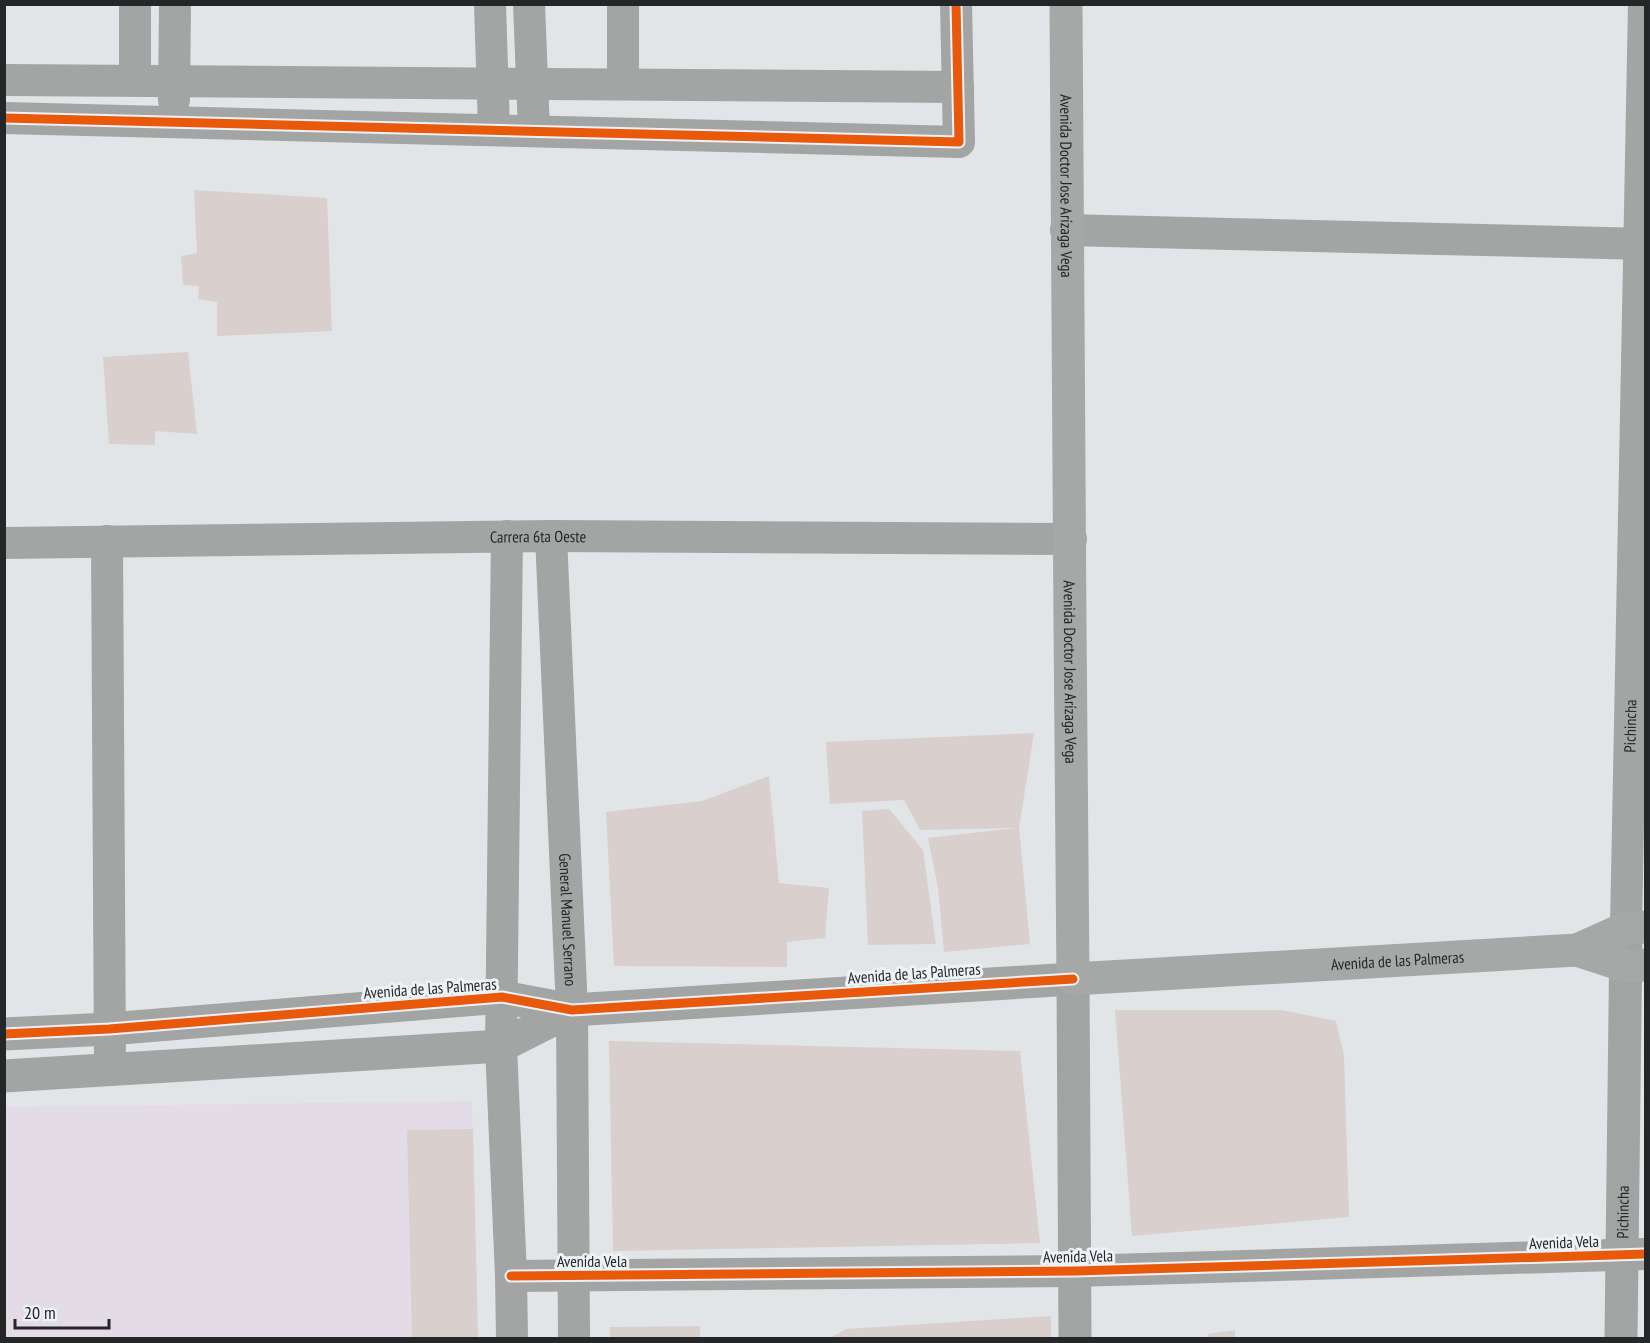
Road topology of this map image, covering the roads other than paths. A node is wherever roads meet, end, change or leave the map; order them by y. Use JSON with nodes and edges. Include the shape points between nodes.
{"nodes":[{"id":1,"x":135,"y":4,"type":"edge"},
{"id":2,"x":175,"y":4,"type":"edge"},
{"id":3,"x":490,"y":4,"type":"edge"},
{"id":4,"x":529,"y":4,"type":"edge"},
{"id":5,"x":624,"y":4,"type":"edge"},
{"id":6,"x":956,"y":4,"type":"edge"},
{"id":7,"x":1066,"y":4,"type":"edge"},
{"id":8,"x":1644,"y":4,"type":"edge"},
{"id":9,"x":4,"y":80,"type":"edge"},
{"id":10,"x":135,"y":81,"type":"junction"},
{"id":11,"x":175,"y":81,"type":"junction"},
{"id":12,"x":492,"y":83,"type":"junction"},
{"id":13,"x":532,"y":84,"type":"junction"},
{"id":14,"x":623,"y":84,"type":"junction"},
{"id":15,"x":958,"y":87,"type":"junction"},
{"id":16,"x":4,"y":118,"type":"edge"},
{"id":17,"x":174,"y":122,"type":"junction"},
{"id":18,"x":494,"y":130,"type":"junction"},
{"id":19,"x":534,"y":131,"type":"junction"},
{"id":20,"x":1066,"y":230,"type":"junction"},
{"id":21,"x":1642,"y":244,"type":"edge"},
{"id":22,"x":551,"y":536,"type":"junction"},
{"id":23,"x":507,"y":537,"type":"junction"},
{"id":24,"x":1071,"y":538,"type":"junction"},
{"id":25,"x":107,"y":542,"type":"junction"},
{"id":26,"x":4,"y":543,"type":"edge"},
{"id":27,"x":1636,"y":927,"type":"edge"},
{"id":28,"x":1577,"y":950,"type":"junction"},
{"id":29,"x":1636,"y":965,"type":"edge"},
{"id":30,"x":1072,"y":979,"type":"junction"},
{"id":31,"x":502,"y":997,"type":"junction"},
{"id":32,"x":572,"y":1010,"type":"junction"},
{"id":33,"x":109,"y":1029,"type":"junction"},
{"id":34,"x":4,"y":1034,"type":"edge"},
{"id":35,"x":501,"y":1046,"type":"junction"},
{"id":36,"x":110,"y":1069,"type":"junction"},
{"id":37,"x":4,"y":1076,"type":"edge"},
{"id":38,"x":1634,"y":1255,"type":"edge"},
{"id":39,"x":1076,"y":1271,"type":"junction"},
{"id":40,"x":511,"y":1276,"type":"junction"},
{"id":41,"x":574,"y":1276,"type":"junction"},
{"id":42,"x":512,"y":1338,"type":"edge"},
{"id":43,"x":574,"y":1338,"type":"edge"},
{"id":44,"x":1075,"y":1338,"type":"edge"},
{"id":45,"x":1621,"y":1338,"type":"edge"}],
"edges":[{"from":1,"to":10,"type":"street"},
{"from":2,"to":11,"type":"street"},
{"from":3,"to":12,"type":"street"},
{"from":4,"to":13,"type":"street"},
{"from":5,"to":14,"type":"street"},
{"from":6,"to":15,"type":"street"},
{"from":7,"to":20,"type":"main road","name":"Avenida Doctor Jose Arízaga Vega"},
{"from":8,"to":21,"type":"street","name":"Pichincha"},
{"from":9,"to":10,"type":"street"},
{"from":10,"to":11,"type":"street"},
{"from":11,"to":12,"type":"street"},
{"from":11,"to":17,"type":"street"},
{"from":12,"to":13,"type":"street"},
{"from":12,"to":18,"type":"street"},
{"from":13,"to":14,"type":"street"},
{"from":13,"to":19,"type":"street"},
{"from":14,"to":15,"type":"street"},
{"from":15,"to":19,"type":"street","via":[[959,142]]},
{"from":16,"to":17,"type":"street"},
{"from":17,"to":18,"type":"street"},
{"from":18,"to":19,"type":"street"},
{"from":20,"to":21,"type":"street"},
{"from":20,"to":24,"type":"main road","name":"Avenida Doctor Jose Arízaga Vega"},
{"from":21,"to":27,"type":"street","name":"Pichincha"},
{"from":22,"to":23,"type":"street","name":"Carrera 6ta Oeste"},
{"from":22,"to":24,"type":"street","name":"Carrera 6ta Oeste"},
{"from":22,"to":32,"type":"street","name":"General Manuel Serrano"},
{"from":23,"to":25,"type":"street","name":"Carrera 6ta Oeste"},
{"from":23,"to":31,"type":"street"},
{"from":24,"to":30,"type":"main road","name":"Avenida Doctor Jose Arízaga Vega"},
{"from":25,"to":26,"type":"street","name":"Carrera 6ta Oeste"},
{"from":25,"to":33,"type":"street"},
{"from":27,"to":28,"type":"main road","name":"Avenida de las Palmeras"},
{"from":27,"to":29,"type":"main road","name":"Pichincha"},
{"from":28,"to":29,"type":"main road","name":"Avenida de las Palmeras"},
{"from":28,"to":30,"type":"main road","name":"Avenida de las Palmeras"},
{"from":29,"to":38,"type":"main road","name":"Pichincha"},
{"from":30,"to":32,"type":"street","name":"Avenida de las Palmeras"},
{"from":30,"to":39,"type":"main road","name":"Avenida Doctor Jose Arízaga Vega"},
{"from":31,"to":32,"type":"street","name":"Avenida de las Palmeras"},
{"from":31,"to":33,"type":"street","name":"Avenida de las Palmeras"},
{"from":31,"to":35,"type":"street"},
{"from":32,"to":35,"type":"street","name":"Avenida de las Palmeras"},
{"from":32,"to":41,"type":"street","name":"General Manuel Serrano"},
{"from":33,"to":34,"type":"street","name":"Avenida de las Palmeras"},
{"from":33,"to":36,"type":"street"},
{"from":35,"to":36,"type":"street","name":"Avenida de las Palmeras"},
{"from":35,"to":40,"type":"street"},
{"from":36,"to":37,"type":"street","name":"Avenida de las Palmeras"},
{"from":38,"to":39,"type":"street","name":"Avenida Vela"},
{"from":38,"to":45,"type":"main road","name":"Pichincha"},
{"from":39,"to":41,"type":"street","name":"Avenida Vela"},
{"from":39,"to":44,"type":"main road","name":"Avenida Doctor Jose Arízaga Vega"},
{"from":40,"to":41,"type":"street","name":"Avenida Vela"},
{"from":40,"to":42,"type":"street"},
{"from":41,"to":43,"type":"street","name":"General Manuel Serrano"}]}
